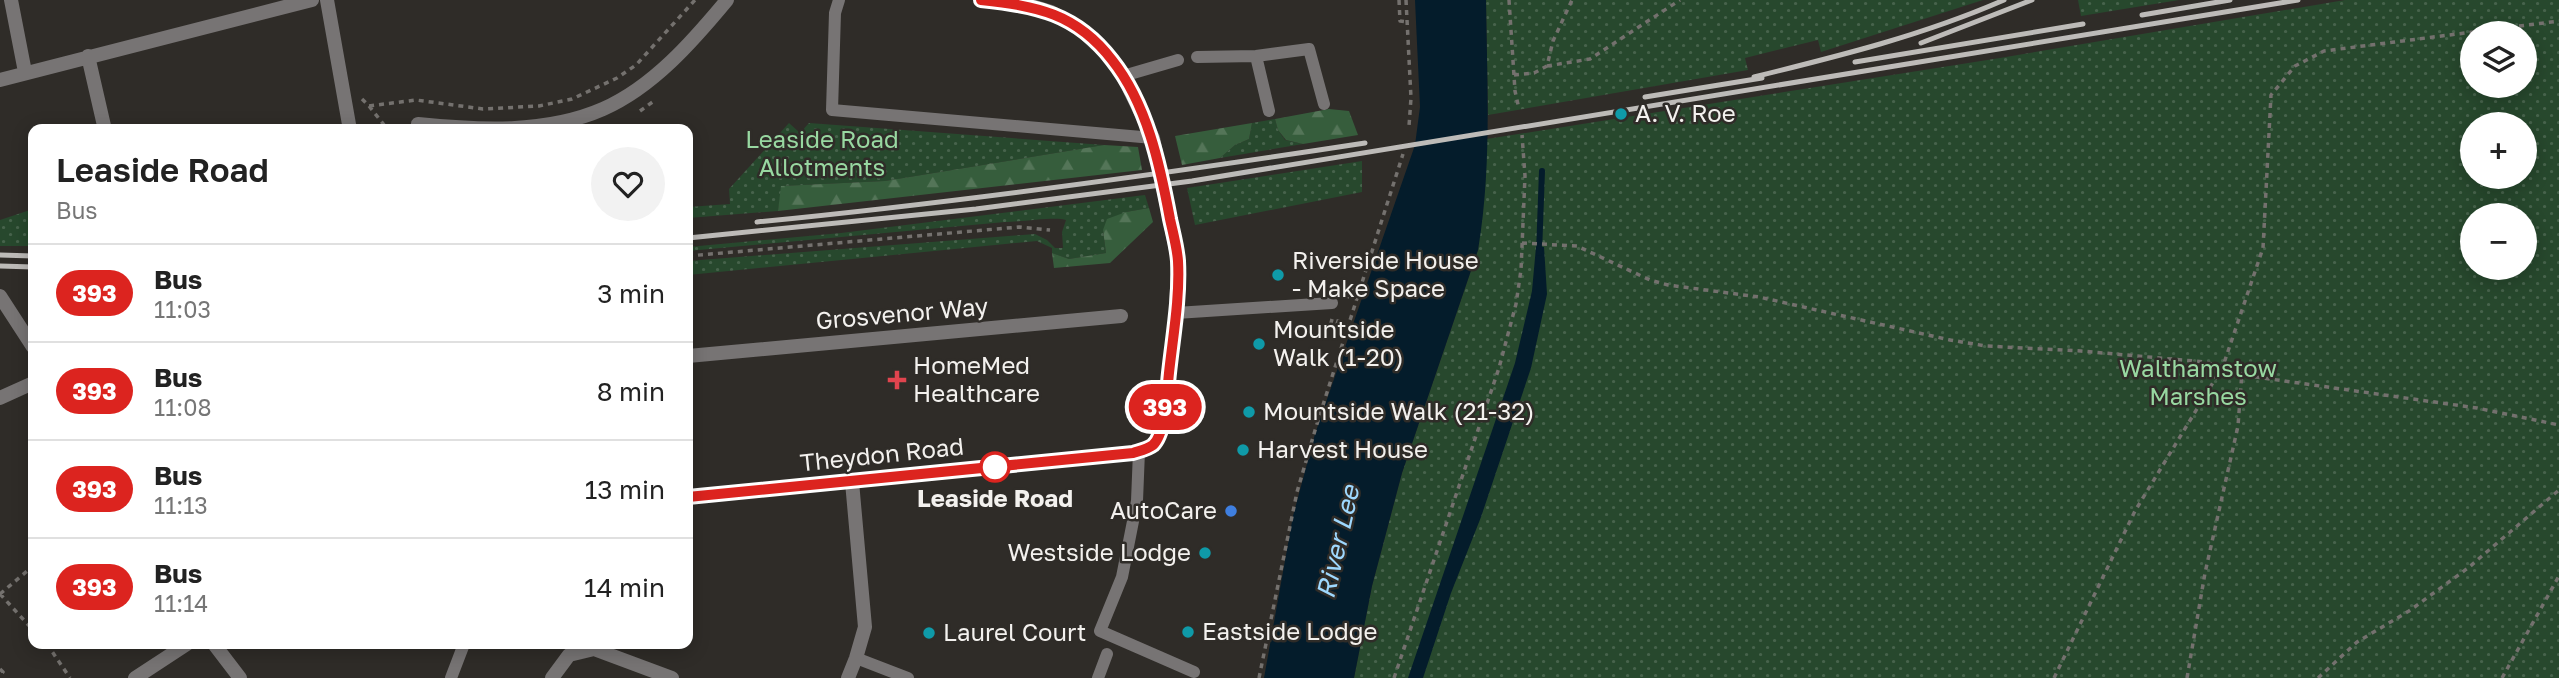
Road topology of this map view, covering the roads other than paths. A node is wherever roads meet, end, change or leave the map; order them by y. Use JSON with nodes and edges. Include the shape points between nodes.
{"nodes":[{"id":1,"x":11,"y":0,"type":"edge"},
{"id":2,"x":312,"y":0,"type":"edge"},
{"id":3,"x":327,"y":0,"type":"edge"},
{"id":4,"x":727,"y":0,"type":"edge"},
{"id":5,"x":839,"y":0,"type":"edge"},
{"id":6,"x":982,"y":0,"type":"edge"},
{"id":7,"x":88,"y":56,"type":"junction"},
{"id":8,"x":1256,"y":56,"type":"junction"},
{"id":9,"x":1197,"y":57,"type":"dead end"},
{"id":10,"x":1178,"y":60,"type":"dead end"},
{"id":11,"x":25,"y":72,"type":"junction"},
{"id":12,"x":1124,"y":76,"type":"junction"},
{"id":13,"x":0,"y":80,"type":"edge"},
{"id":14,"x":1324,"y":104,"type":"dead end"},
{"id":15,"x":1269,"y":111,"type":"dead end"},
{"id":16,"x":104,"y":124,"type":"edge"},
{"id":17,"x":349,"y":124,"type":"edge"},
{"id":18,"x":540,"y":124,"type":"edge"},
{"id":19,"x":1153,"y":138,"type":"junction"},
{"id":20,"x":0,"y":296,"type":"edge"},
{"id":21,"x":1332,"y":303,"type":"dead end"},
{"id":22,"x":1176,"y":313,"type":"junction"},
{"id":23,"x":1121,"y":316,"type":"dead end"},
{"id":24,"x":28,"y":339,"type":"edge"},
{"id":25,"x":693,"y":355,"type":"edge"},
{"id":26,"x":28,"y":385,"type":"edge"},
{"id":27,"x":0,"y":398,"type":"edge"},
{"id":28,"x":1139,"y":451,"type":"junction"},
{"id":29,"x":852,"y":482,"type":"junction"},
{"id":30,"x":693,"y":497,"type":"edge"},
{"id":31,"x":179,"y":649,"type":"edge"},
{"id":32,"x":218,"y":649,"type":"edge"},
{"id":33,"x":462,"y":649,"type":"edge"},
{"id":34,"x":1107,"y":654,"type":"dead end"},
{"id":35,"x":856,"y":658,"type":"junction"},
{"id":36,"x":1194,"y":672,"type":"dead end"},
{"id":37,"x":135,"y":678,"type":"edge"},
{"id":38,"x":240,"y":678,"type":"edge"},
{"id":39,"x":451,"y":678,"type":"edge"},
{"id":40,"x":552,"y":678,"type":"edge"},
{"id":41,"x":672,"y":678,"type":"edge"},
{"id":42,"x":848,"y":678,"type":"edge"},
{"id":43,"x":908,"y":678,"type":"edge"},
{"id":44,"x":1098,"y":678,"type":"edge"}],
"edges":[{"from":1,"to":11,"type":"street"},
{"from":2,"to":7,"type":"street"},
{"from":3,"to":17,"type":"street"},
{"from":4,"to":18,"type":"street","via":[[639,88],[581,117]]},
{"from":5,"to":19,"type":"lane","via":[[832,110]]},
{"from":6,"to":12,"type":"street","via":[[1051,12],[1080,29]]},
{"from":7,"to":11,"type":"street"},
{"from":7,"to":16,"type":"street"},
{"from":8,"to":9,"type":"lane"},
{"from":8,"to":14,"type":"lane","via":[[1309,49]]},
{"from":8,"to":15,"type":"lane"},
{"from":10,"to":12,"type":"lane"},
{"from":11,"to":13,"type":"street"},
{"from":12,"to":19,"type":"street"},
{"from":19,"to":22,"type":"street","via":[[1178,260]]},
{"from":20,"to":24,"type":"street"},
{"from":21,"to":22,"type":"lane"},
{"from":22,"to":28,"type":"street","via":[[1159,436],[1152,446]]},
{"from":23,"to":25,"type":"street","name":"Grosvenor Way"},
{"from":26,"to":27,"type":"street"},
{"from":28,"to":29,"type":"street","name":"Theydon Road"},
{"from":28,"to":36,"type":"lane","via":[[1137,501],[1122,577],[1100,631]]},
{"from":29,"to":30,"type":"street","name":"Theydon Road"},
{"from":29,"to":35,"type":"street","via":[[865,627]]},
{"from":31,"to":37,"type":"street"},
{"from":32,"to":38,"type":"street"},
{"from":33,"to":39,"type":"lane"},
{"from":34,"to":44,"type":"lane"},
{"from":35,"to":42,"type":"street"},
{"from":35,"to":43,"type":"lane"},
{"from":40,"to":41,"type":"street","via":[[569,655],[594,649]]}]}
